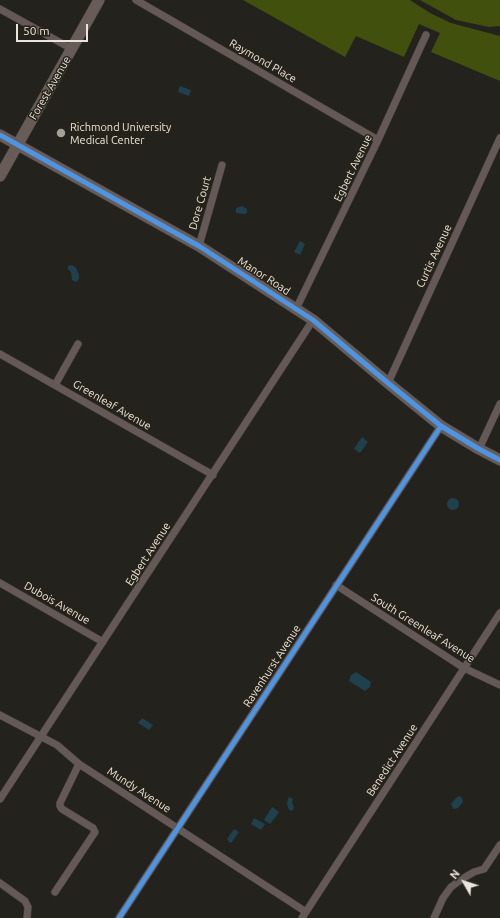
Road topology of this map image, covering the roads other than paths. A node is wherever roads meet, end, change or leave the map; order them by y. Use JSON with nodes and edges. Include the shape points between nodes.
{"nodes":[{"id":1,"x":99,"y":0,"type":"edge"},
{"id":2,"x":136,"y":0,"type":"edge"},
{"id":3,"x":0,"y":9,"type":"edge"},
{"id":4,"x":426,"y":35,"type":"dead end"},
{"id":5,"x":72,"y":49,"type":"junction"},
{"id":6,"x":0,"y":135,"type":"edge"},
{"id":7,"x":500,"y":138,"type":"edge"},
{"id":8,"x":378,"y":140,"type":"junction"},
{"id":9,"x":17,"y":144,"type":"junction"},
{"id":10,"x":222,"y":165,"type":"dead end"},
{"id":11,"x":0,"y":176,"type":"edge"},
{"id":12,"x":200,"y":246,"type":"junction"},
{"id":13,"x":296,"y":309,"type":"junction"},
{"id":14,"x":313,"y":320,"type":"junction"},
{"id":15,"x":78,"y":344,"type":"dead end"},
{"id":16,"x":0,"y":354,"type":"edge"},
{"id":17,"x":388,"y":383,"type":"junction"},
{"id":18,"x":55,"y":385,"type":"junction"},
{"id":19,"x":500,"y":404,"type":"edge"},
{"id":20,"x":441,"y":426,"type":"junction"},
{"id":21,"x":479,"y":449,"type":"junction"},
{"id":22,"x":500,"y":460,"type":"edge"},
{"id":23,"x":213,"y":475,"type":"junction"},
{"id":24,"x":0,"y":583,"type":"edge"},
{"id":25,"x":336,"y":585,"type":"junction"},
{"id":26,"x":500,"y":613,"type":"edge"},
{"id":27,"x":103,"y":642,"type":"junction"},
{"id":28,"x":464,"y":668,"type":"junction"},
{"id":29,"x":500,"y":685,"type":"edge"},
{"id":30,"x":0,"y":715,"type":"edge"},
{"id":31,"x":42,"y":737,"type":"junction"},
{"id":32,"x":80,"y":764,"type":"junction"},
{"id":33,"x":0,"y":800,"type":"edge"},
{"id":34,"x":178,"y":828,"type":"junction"},
{"id":35,"x":500,"y":845,"type":"edge"},
{"id":36,"x":0,"y":883,"type":"edge"},
{"id":37,"x":55,"y":892,"type":"dead end"},
{"id":38,"x":304,"y":915,"type":"edge"},
{"id":39,"x":27,"y":918,"type":"edge"},
{"id":40,"x":120,"y":918,"type":"edge"},
{"id":41,"x":434,"y":918,"type":"edge"}],
"edges":[{"from":1,"to":5,"type":"street","name":"Forest Avenue"},
{"from":2,"to":8,"type":"street","name":"Raymond Place"},
{"from":3,"to":5,"type":"street"},
{"from":4,"to":8,"type":"street","name":"Egbert Avenue"},
{"from":5,"to":9,"type":"street","name":"Forest Avenue"},
{"from":6,"to":9,"type":"street","name":"Manor Road"},
{"from":7,"to":17,"type":"street","name":"Curtis Avenue"},
{"from":8,"to":13,"type":"street","name":"Egbert Avenue"},
{"from":9,"to":11,"type":"street","name":"Forest Avenue"},
{"from":9,"to":12,"type":"street","name":"Manor Road"},
{"from":10,"to":12,"type":"street","name":"Dore Court"},
{"from":12,"to":13,"type":"street","name":"Manor Road"},
{"from":13,"to":14,"type":"street","name":"Manor Road"},
{"from":14,"to":17,"type":"street","name":"Manor Road"},
{"from":14,"to":23,"type":"street","name":"Egbert Avenue"},
{"from":15,"to":18,"type":"street"},
{"from":16,"to":18,"type":"street","name":"Greenleaf Avenue"},
{"from":17,"to":20,"type":"street","name":"Manor Road"},
{"from":18,"to":23,"type":"street","name":"Greenleaf Avenue"},
{"from":19,"to":21,"type":"street"},
{"from":20,"to":21,"type":"street","name":"Manor Road"},
{"from":20,"to":25,"type":"street","name":"Ravenhurst Avenue"},
{"from":21,"to":22,"type":"street","name":"Manor Road"},
{"from":23,"to":27,"type":"street","name":"Egbert Avenue"},
{"from":24,"to":27,"type":"street","name":"Dubois Avenue"},
{"from":25,"to":28,"type":"street","name":"South Greenleaf Avenue"},
{"from":25,"to":34,"type":"street","name":"Ravenhurst Avenue"},
{"from":26,"to":28,"type":"street","name":"Benedict Avenue"},
{"from":27,"to":31,"type":"street","name":"Egbert Avenue"},
{"from":28,"to":29,"type":"street","name":"South Greenleaf Avenue"},
{"from":28,"to":38,"type":"street","name":"Benedict Avenue"},
{"from":30,"to":31,"type":"street","name":"Mundy Avenue"},
{"from":31,"to":32,"type":"street","name":"Mundy Avenue","via":[[58,745]]},
{"from":31,"to":33,"type":"street","name":"Egbert Avenue"},
{"from":32,"to":34,"type":"street","name":"Mundy Avenue"},
{"from":32,"to":37,"type":"street","via":[[60,806],[93,828],[95,832]]},
{"from":34,"to":38,"type":"street","name":"Mundy Avenue"},
{"from":34,"to":40,"type":"street","name":"Ravenhurst Avenue"},
{"from":35,"to":41,"type":"street","via":[[484,869],[474,872],[451,887]]},
{"from":36,"to":39,"type":"street","via":[[25,901],[28,908]]}]}
